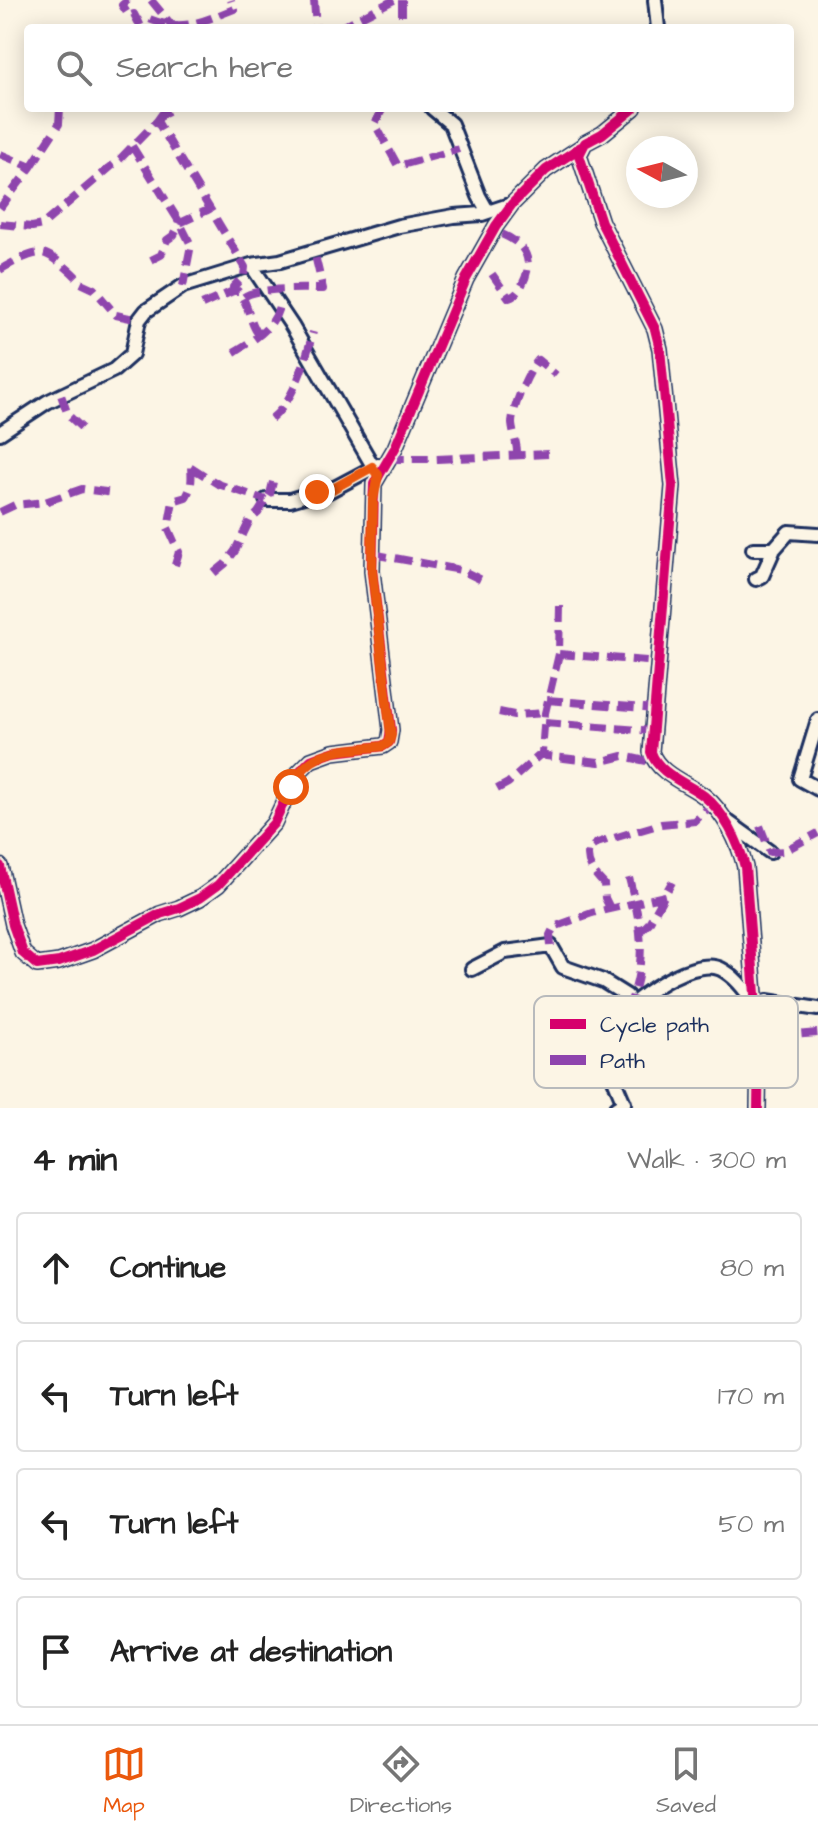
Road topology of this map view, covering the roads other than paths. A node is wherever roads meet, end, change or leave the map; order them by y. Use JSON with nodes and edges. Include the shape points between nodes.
{"nodes":[{"id":1,"x":655,"y":0,"type":"edge"},
{"id":2,"x":658,"y":24,"type":"edge"},
{"id":3,"x":437,"y":112,"type":"edge"},
{"id":4,"x":629,"y":112,"type":"edge"},
{"id":5,"x":581,"y":147,"type":"junction"},
{"id":6,"x":512,"y":204,"type":"junction"},
{"id":7,"x":488,"y":212,"type":"junction"},
{"id":8,"x":251,"y":265,"type":"junction"},
{"id":9,"x":0,"y":433,"type":"edge"},
{"id":10,"x":375,"y":471,"type":"junction"},
{"id":11,"x":266,"y":500,"type":"dead end"},
{"id":12,"x":818,"y":534,"type":"edge"},
{"id":13,"x":753,"y":549,"type":"dead end"},
{"id":14,"x":774,"y":549,"type":"junction"},
{"id":15,"x":756,"y":579,"type":"dead end"},
{"id":16,"x":818,"y":720,"type":"edge"},
{"id":17,"x":818,"y":789,"type":"edge"},
{"id":18,"x":721,"y":816,"type":"junction"},
{"id":19,"x":770,"y":852,"type":"dead end"},
{"id":20,"x":0,"y":866,"type":"edge"},
{"id":21,"x":472,"y":969,"type":"dead end"},
{"id":22,"x":627,"y":996,"type":"edge"},
{"id":23,"x":645,"y":996,"type":"edge"},
{"id":24,"x":748,"y":996,"type":"edge"},
{"id":25,"x":754,"y":996,"type":"edge"},
{"id":26,"x":798,"y":1006,"type":"edge"},
{"id":27,"x":818,"y":1009,"type":"edge"},
{"id":28,"x":618,"y":1088,"type":"edge"},
{"id":29,"x":758,"y":1088,"type":"edge"},
{"id":30,"x":616,"y":1108,"type":"edge"},
{"id":31,"x":758,"y":1108,"type":"edge"}],
"edges":[{"from":1,"to":2,"type":"street"},
{"from":3,"to":7,"type":"street","via":[[451,124]]},
{"from":4,"to":5,"type":"street"},
{"from":5,"to":6,"type":"street","via":[[546,170]]},
{"from":5,"to":18,"type":"street","via":[[579,159],[601,222],[636,287],[660,349],[673,486],[652,756],[707,798]]},
{"from":6,"to":7,"type":"street"},
{"from":6,"to":10,"type":"street","via":[[466,279],[395,448]]},
{"from":7,"to":8,"type":"street","via":[[399,226]]},
{"from":8,"to":9,"type":"street","via":[[183,286],[163,299],[139,320],[132,354],[114,370],[47,402]]},
{"from":8,"to":10,"type":"street"},
{"from":10,"to":11,"type":"street","via":[[329,491]]},
{"from":10,"to":20,"type":"street","via":[[372,571],[389,742],[311,760],[297,774],[274,823],[218,885],[73,958],[37,965],[23,953]]},
{"from":12,"to":14,"type":"street","via":[[789,532]]},
{"from":13,"to":14,"type":"street"},
{"from":14,"to":15,"type":"street"},
{"from":16,"to":17,"type":"street","via":[[800,779]]},
{"from":18,"to":19,"type":"street"},
{"from":18,"to":25,"type":"street","via":[[745,867]]},
{"from":21,"to":22,"type":"street","via":[[505,952],[546,944],[563,967]]},
{"from":23,"to":24,"type":"street","via":[[686,969],[715,967]]},
{"from":26,"to":27,"type":"street"},
{"from":28,"to":30,"type":"street","via":[[624,1103]]},
{"from":29,"to":31,"type":"street"}]}
